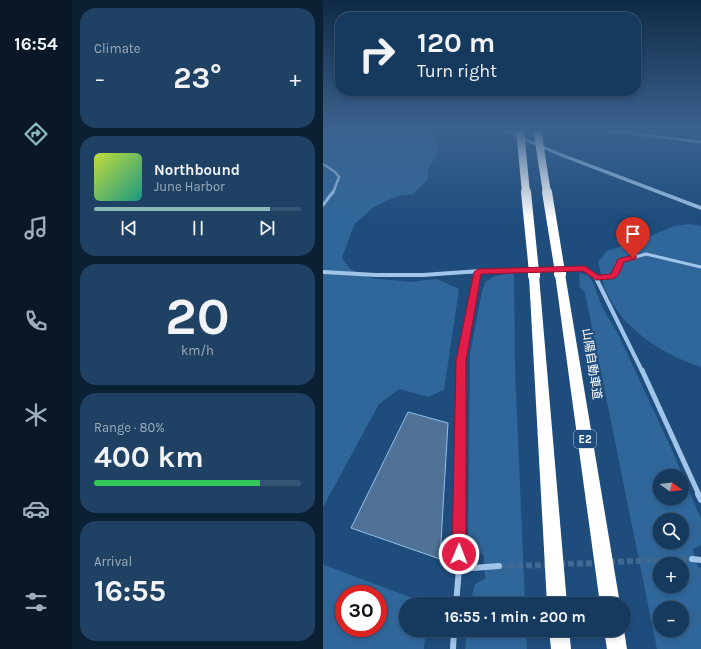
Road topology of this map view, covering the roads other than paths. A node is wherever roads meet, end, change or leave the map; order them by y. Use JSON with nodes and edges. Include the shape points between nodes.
{"nodes":[{"id":1,"x":523,"y":159,"type":"edge"},
{"id":2,"x":542,"y":159,"type":"edge"},
{"id":3,"x":573,"y":159,"type":"edge"},
{"id":4,"x":323,"y":164,"type":"edge"},
{"id":5,"x":323,"y":205,"type":"edge"},
{"id":6,"x":701,"y":208,"type":"edge"},
{"id":7,"x":701,"y":267,"type":"edge"},
{"id":8,"x":323,"y":272,"type":"edge"},
{"id":9,"x":478,"y":272,"type":"junction"},
{"id":10,"x":596,"y":278,"type":"junction"},
{"id":11,"x":701,"y":500,"type":"edge"},
{"id":12,"x":692,"y":559,"type":"tunnel mouth"},
{"id":13,"x":701,"y":560,"type":"edge"},
{"id":14,"x":499,"y":566,"type":"tunnel mouth"},
{"id":15,"x":459,"y":569,"type":"junction"},
{"id":16,"x":457,"y":597,"type":"edge"},
{"id":17,"x":556,"y":597,"type":"edge"},
{"id":18,"x":609,"y":597,"type":"edge"},
{"id":19,"x":454,"y":637,"type":"edge"},
{"id":20,"x":558,"y":637,"type":"edge"},
{"id":21,"x":559,"y":637,"type":"edge"},
{"id":22,"x":615,"y":637,"type":"edge"},
{"id":23,"x":453,"y":649,"type":"edge"},
{"id":24,"x":557,"y":649,"type":"edge"},
{"id":25,"x":561,"y":649,"type":"edge"},
{"id":26,"x":617,"y":649,"type":"edge"}],
"edges":[{"from":1,"to":17,"type":"highway","bridge":true,"via":[[534,276]]},
{"from":2,"to":18,"type":"highway","name":"山陽自動車道","number":"E2","bridge":true},
{"from":3,"to":6,"type":"street"},
{"from":4,"to":5,"type":"street","via":[[339,176],[334,191]]},
{"from":7,"to":10,"type":"street","via":[[646,254],[621,261],[614,276]]},
{"from":8,"to":9,"type":"street","via":[[423,275]]},
{"from":9,"to":10,"type":"street","via":[[585,268]]},
{"from":9,"to":15,"type":"street","via":[[461,361]]},
{"from":10,"to":11,"type":"street"},
{"from":12,"to":13,"type":"street"},
{"from":14,"to":15,"type":"street"},
{"from":15,"to":16,"type":"street"},
{"from":19,"to":23,"type":"street"},
{"from":20,"to":24,"type":"highway"},
{"from":21,"to":25,"type":"highway"},
{"from":22,"to":26,"type":"highway"}]}
